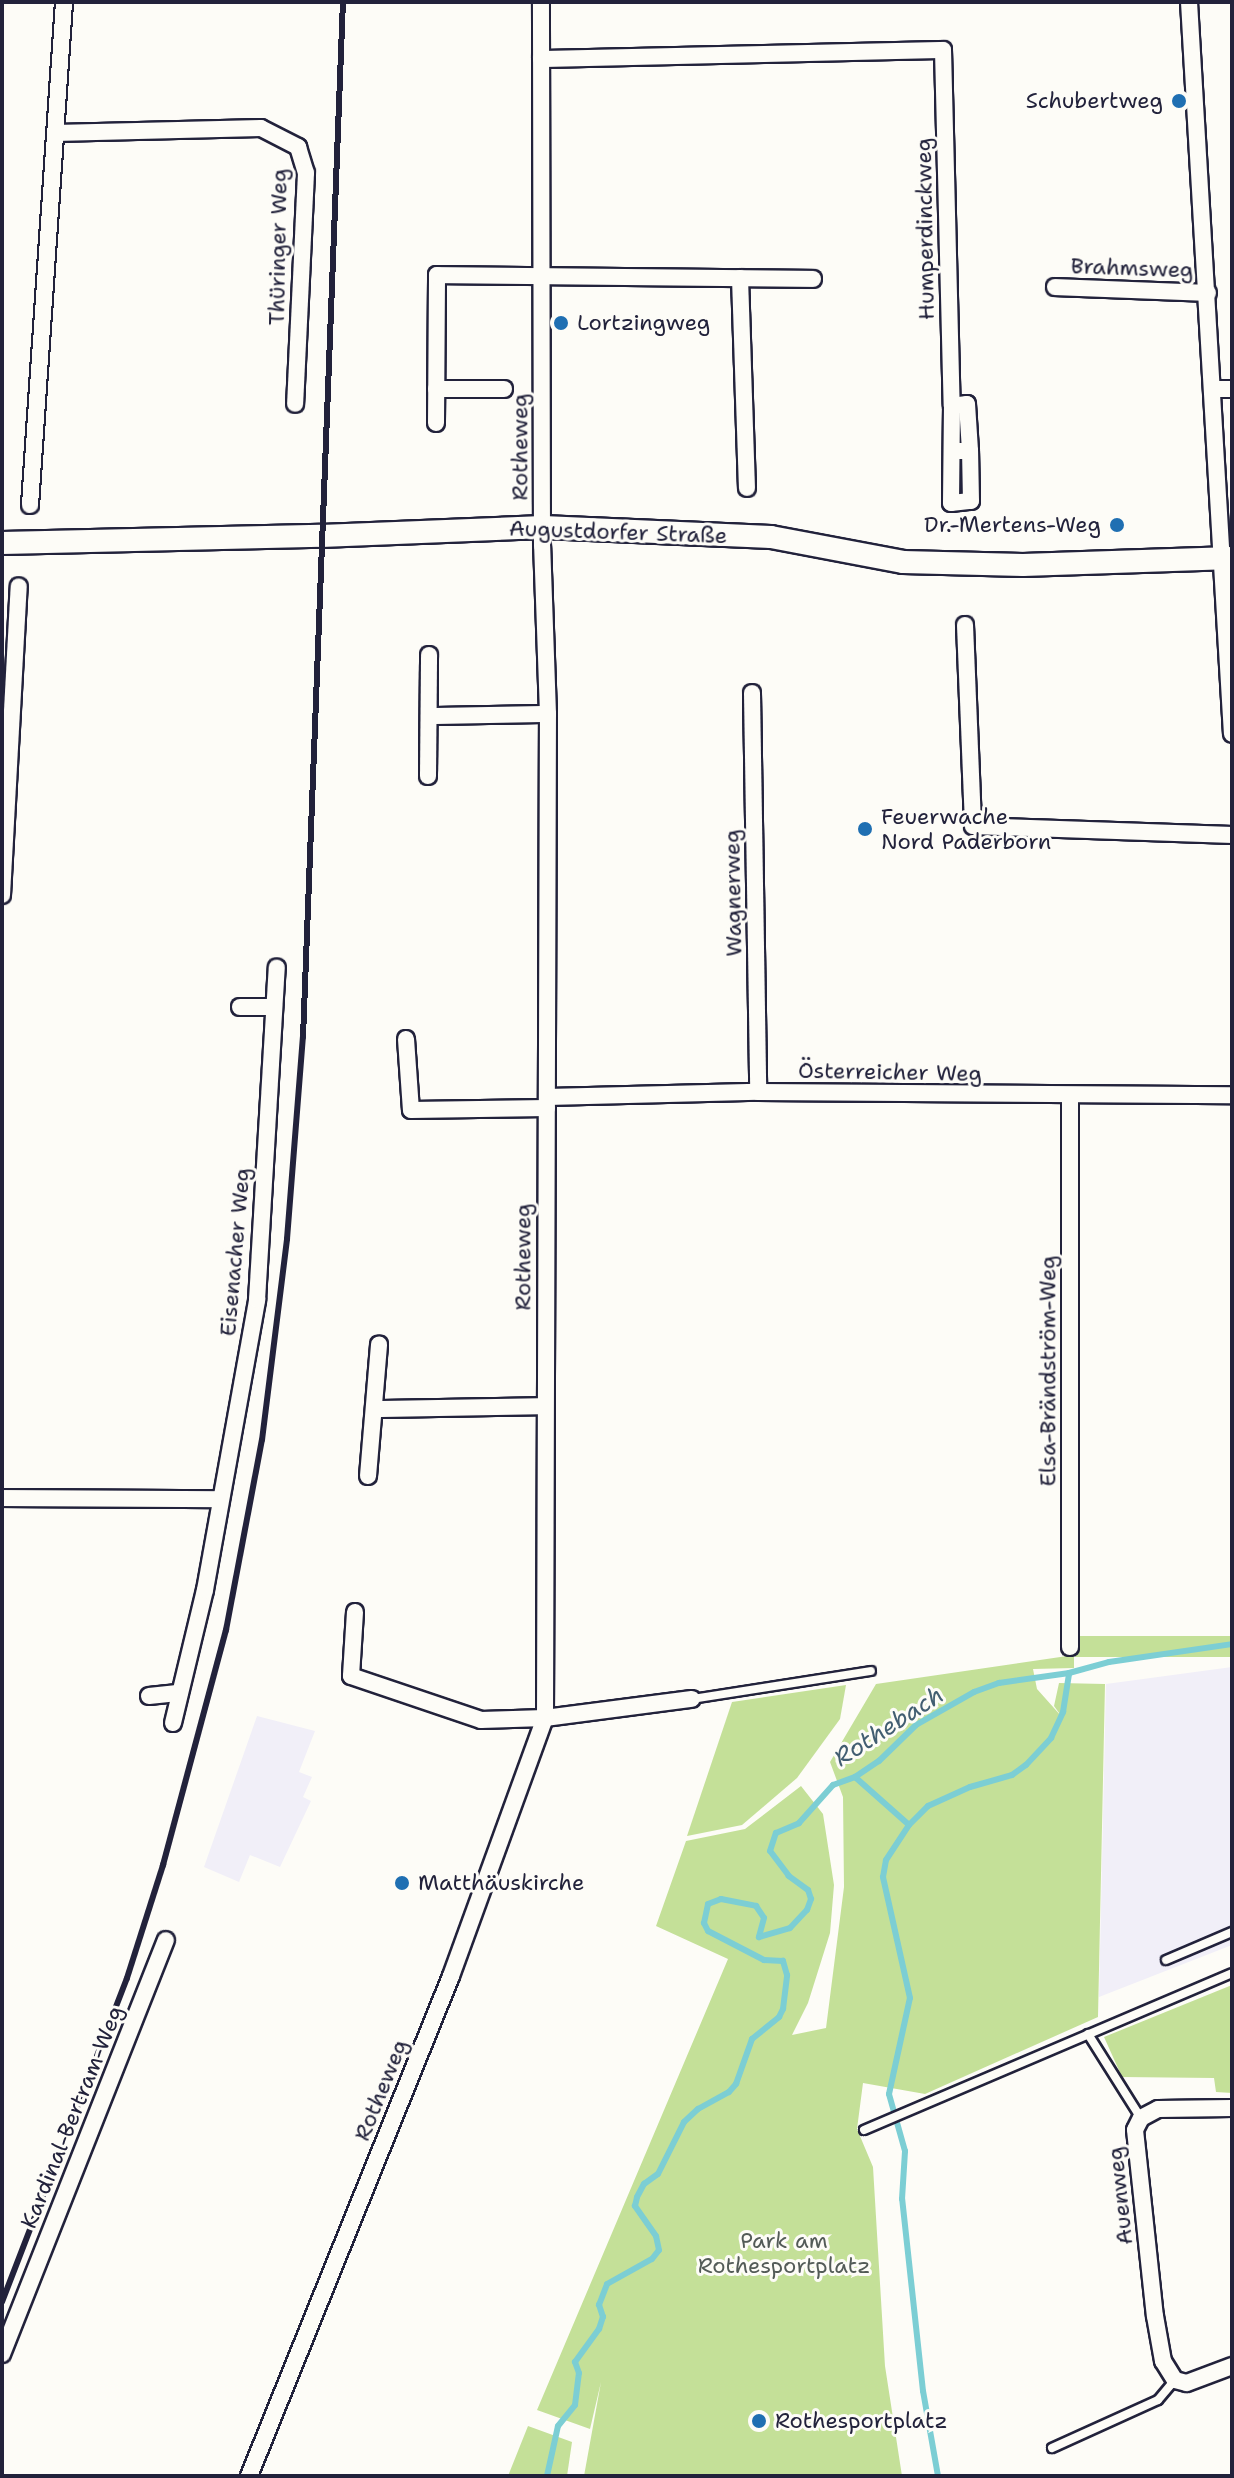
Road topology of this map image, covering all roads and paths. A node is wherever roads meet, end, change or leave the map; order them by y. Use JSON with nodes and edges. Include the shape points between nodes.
{"nodes":[{"id":1,"x":64,"y":2,"type":"edge"},
{"id":2,"x":541,"y":2,"type":"edge"},
{"id":3,"x":1189,"y":2,"type":"edge"},
{"id":4,"x":541,"y":59,"type":"junction"},
{"id":5,"x":55,"y":133,"type":"junction"},
{"id":6,"x":542,"y":275,"type":"junction"},
{"id":7,"x":740,"y":278,"type":"junction"},
{"id":8,"x":813,"y":279,"type":"dead end"},
{"id":9,"x":1055,"y":287,"type":"dead end"},
{"id":10,"x":1208,"y":293,"type":"junction"},
{"id":11,"x":436,"y":389,"type":"junction"},
{"id":12,"x":504,"y":389,"type":"dead end"},
{"id":13,"x":1213,"y":389,"type":"junction"},
{"id":14,"x":1232,"y":389,"type":"edge"},
{"id":15,"x":295,"y":404,"type":"dead end"},
{"id":16,"x":952,"y":406,"type":"junction"},
{"id":17,"x":436,"y":423,"type":"dead end"},
{"id":18,"x":952,"y":451,"type":"junction"},
{"id":19,"x":970,"y":451,"type":"junction"},
{"id":20,"x":747,"y":488,"type":"dead end"},
{"id":21,"x":30,"y":505,"type":"dead end"},
{"id":22,"x":543,"y":527,"type":"junction"},
{"id":23,"x":2,"y":543,"type":"edge"},
{"id":24,"x":1226,"y":557,"type":"edge"},
{"id":25,"x":19,"y":586,"type":"dead end"},
{"id":26,"x":10,"y":618,"type":"edge"},
{"id":27,"x":965,"y":625,"type":"dead end"},
{"id":28,"x":429,"y":655,"type":"dead end"},
{"id":29,"x":752,"y":693,"type":"dead end"},
{"id":30,"x":548,"y":714,"type":"junction"},
{"id":31,"x":430,"y":716,"type":"junction"},
{"id":32,"x":1232,"y":734,"type":"edge"},
{"id":33,"x":428,"y":776,"type":"dead end"},
{"id":34,"x":1232,"y":835,"type":"edge"},
{"id":35,"x":2,"y":895,"type":"edge"},
{"id":36,"x":277,"y":968,"type":"dead end"},
{"id":37,"x":240,"y":1007,"type":"dead end"},
{"id":38,"x":274,"y":1007,"type":"junction"},
{"id":39,"x":406,"y":1039,"type":"dead end"},
{"id":40,"x":758,"y":1092,"type":"junction"},
{"id":41,"x":1232,"y":1095,"type":"edge"},
{"id":42,"x":1070,"y":1096,"type":"junction"},
{"id":43,"x":547,"y":1102,"type":"junction"},
{"id":44,"x":379,"y":1344,"type":"dead end"},
{"id":45,"x":545,"y":1406,"type":"junction"},
{"id":46,"x":375,"y":1409,"type":"junction"},
{"id":47,"x":368,"y":1476,"type":"dead end"},
{"id":48,"x":2,"y":1498,"type":"edge"},
{"id":49,"x":220,"y":1499,"type":"junction"},
{"id":50,"x":355,"y":1612,"type":"dead end"},
{"id":51,"x":1070,"y":1647,"type":"dead end"},
{"id":52,"x":871,"y":1671,"type":"dead end"},
{"id":53,"x":180,"y":1693,"type":"junction"},
{"id":54,"x":149,"y":1696,"type":"dead end"},
{"id":55,"x":692,"y":1699,"type":"joint"},
{"id":56,"x":545,"y":1718,"type":"junction"},
{"id":57,"x":173,"y":1723,"type":"dead end"},
{"id":58,"x":1232,"y":1932,"type":"edge"},
{"id":59,"x":166,"y":1940,"type":"dead end"},
{"id":60,"x":1166,"y":1960,"type":"dead end"},
{"id":61,"x":1232,"y":1973,"type":"edge"},
{"id":62,"x":1088,"y":2034,"type":"junction"},
{"id":63,"x":1232,"y":2108,"type":"edge"},
{"id":64,"x":1141,"y":2118,"type":"junction"},
{"id":65,"x":864,"y":2130,"type":"dead end"},
{"id":66,"x":2,"y":2354,"type":"edge"},
{"id":67,"x":1232,"y":2366,"type":"edge"},
{"id":68,"x":1175,"y":2380,"type":"junction"},
{"id":69,"x":1052,"y":2448,"type":"dead end"},
{"id":70,"x":249,"y":2476,"type":"edge"}],
"edges":[{"from":1,"to":5,"type":"street"},
{"from":2,"to":4,"type":"street","name":"Rotheweg"},
{"from":3,"to":10,"type":"street"},
{"from":4,"to":6,"type":"street","name":"Rotheweg"},
{"from":4,"to":16,"type":"street","name":"Humperdinckweg","via":[[943,50]]},
{"from":5,"to":15,"type":"street","name":"Thüringer Weg","via":[[261,128],[298,147],[306,173]]},
{"from":5,"to":21,"type":"street"},
{"from":6,"to":7,"type":"street"},
{"from":6,"to":11,"type":"street","via":[[437,275]]},
{"from":6,"to":22,"type":"street","name":"Rotheweg"},
{"from":7,"to":8,"type":"street"},
{"from":7,"to":20,"type":"street"},
{"from":9,"to":10,"type":"street","name":"Brahmsweg"},
{"from":10,"to":13,"type":"street"},
{"from":11,"to":12,"type":"street","name":"Rotheweg"},
{"from":11,"to":17,"type":"street"},
{"from":13,"to":14,"type":"street"},
{"from":13,"to":24,"type":"street"},
{"from":16,"to":18,"type":"street","name":"Humperdinckweg"},
{"from":16,"to":19,"type":"street","name":"Humperdinckweg","via":[[967,404]]},
{"from":18,"to":19,"type":"street"},
{"from":18,"to":19,"type":"street","name":"Humperdinckweg","via":[[951,503],[971,501]]},
{"from":22,"to":23,"type":"street","name":"Augustdorfer Straße"},
{"from":22,"to":24,"type":"street","name":"Augustdorfer Straße","via":[[771,537],[903,562],[1023,565]]},
{"from":22,"to":30,"type":"street","name":"Rotheweg"},
{"from":24,"to":32,"type":"street"},
{"from":25,"to":26,"type":"street"},
{"from":26,"to":35,"type":"street"},
{"from":27,"to":34,"type":"street","via":[[973,826]]},
{"from":28,"to":31,"type":"street"},
{"from":29,"to":40,"type":"street","name":"Wagnerweg"},
{"from":30,"to":31,"type":"street"},
{"from":30,"to":43,"type":"street","name":"Rotheweg"},
{"from":31,"to":33,"type":"street"},
{"from":36,"to":38,"type":"street","name":"Eisenacher Weg"},
{"from":37,"to":38,"type":"street"},
{"from":38,"to":49,"type":"street","name":"Eisenacher Weg","via":[[257,1300]]},
{"from":39,"to":43,"type":"street","via":[[411,1110]]},
{"from":40,"to":42,"type":"street","name":"Österreicher Weg"},
{"from":40,"to":43,"type":"street","name":"Österreicher Weg"},
{"from":41,"to":42,"type":"street","name":"Österreicher Weg"},
{"from":42,"to":51,"type":"street","name":"Elsa-Brändström-Weg"},
{"from":43,"to":45,"type":"street","name":"Rotheweg"},
{"from":44,"to":46,"type":"street"},
{"from":45,"to":46,"type":"street"},
{"from":45,"to":56,"type":"street","name":"Rotheweg"},
{"from":46,"to":47,"type":"street"},
{"from":48,"to":49,"type":"street"},
{"from":49,"to":53,"type":"street","name":"Eisenacher Weg"},
{"from":50,"to":56,"type":"street","via":[[351,1676],[481,1720]]},
{"from":52,"to":55,"type":"lane"},
{"from":53,"to":54,"type":"street"},
{"from":53,"to":57,"type":"street","name":"Eisenacher Weg"},
{"from":55,"to":56,"type":"street"},
{"from":56,"to":70,"type":"street","name":"Rotheweg","via":[[451,1976]]},
{"from":58,"to":60,"type":"lane"},
{"from":59,"to":66,"type":"street","name":"Kardinal-Bertram-Weg"},
{"from":61,"to":62,"type":"lane"},
{"from":62,"to":64,"type":"lane"},
{"from":62,"to":65,"type":"lane"},
{"from":63,"to":64,"type":"street","name":"Auenweg","via":[[1158,2109]]},
{"from":64,"to":68,"type":"street","name":"Auenweg","via":[[1135,2130],[1155,2316],[1163,2361]]},
{"from":67,"to":68,"type":"street","via":[[1200,2380]]},
{"from":68,"to":69,"type":"lane","via":[[1158,2400]]}]}
